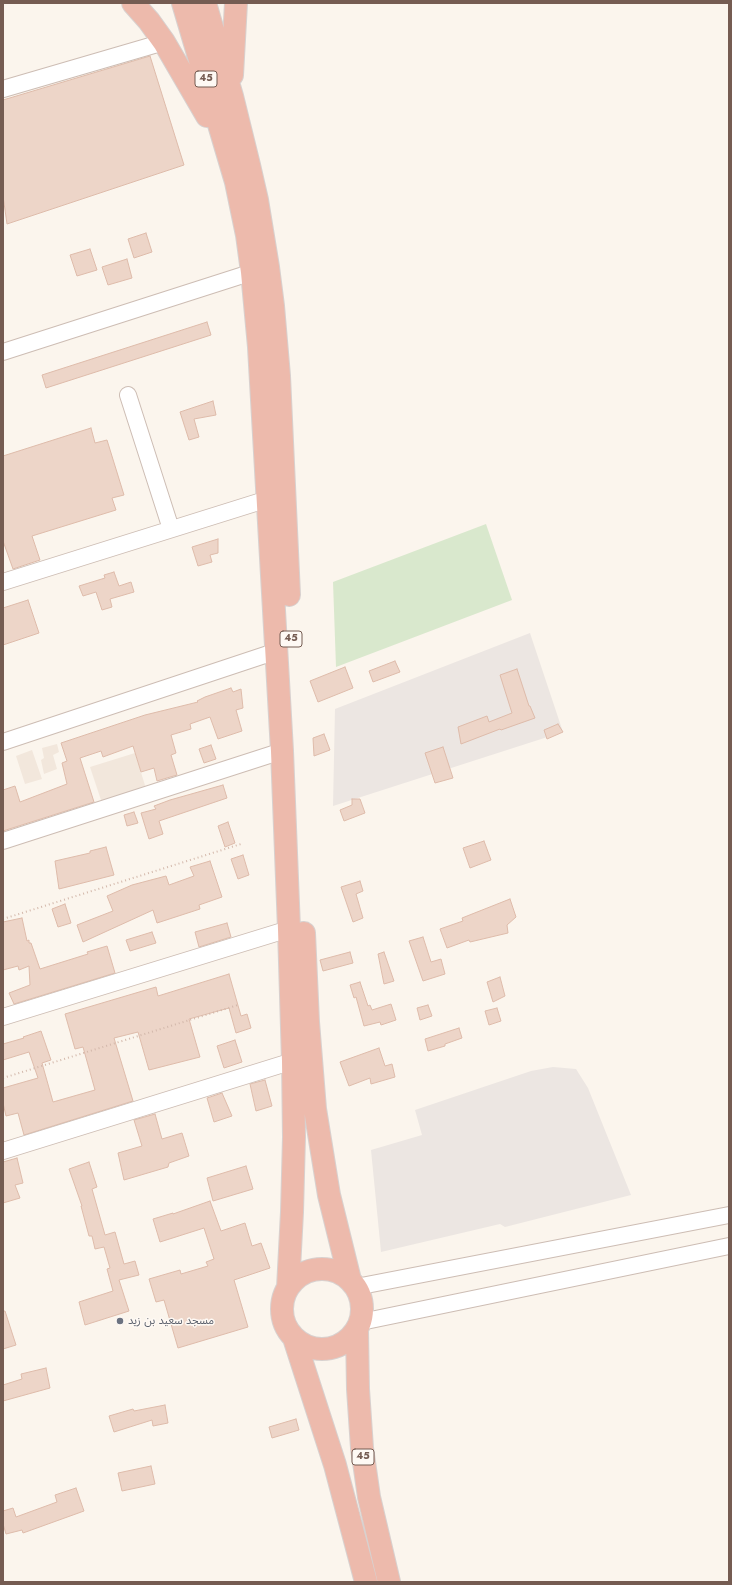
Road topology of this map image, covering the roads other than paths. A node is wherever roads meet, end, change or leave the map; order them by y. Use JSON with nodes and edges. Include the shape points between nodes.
{"nodes":[{"id":1,"x":133,"y":3,"type":"edge"},
{"id":2,"x":183,"y":3,"type":"edge"},
{"id":3,"x":205,"y":3,"type":"edge"},
{"id":4,"x":236,"y":3,"type":"edge"},
{"id":5,"x":164,"y":42,"type":"junction"},
{"id":6,"x":3,"y":89,"type":"edge"},
{"id":7,"x":232,"y":96,"type":"junction"},
{"id":8,"x":229,"y":156,"type":"junction"},
{"id":9,"x":260,"y":269,"type":"junction"},
{"id":10,"x":3,"y":352,"type":"edge"},
{"id":11,"x":128,"y":395,"type":"dead end"},
{"id":12,"x":268,"y":499,"type":"junction"},
{"id":13,"x":171,"y":529,"type":"junction"},
{"id":14,"x":3,"y":582,"type":"edge"},
{"id":15,"x":277,"y":651,"type":"junction"},
{"id":16,"x":3,"y":742,"type":"edge"},
{"id":17,"x":282,"y":751,"type":"junction"},
{"id":18,"x":3,"y":841,"type":"edge"},
{"id":19,"x":289,"y":929,"type":"junction"},
{"id":20,"x":3,"y":1018,"type":"edge"},
{"id":21,"x":293,"y":1061,"type":"junction"},
{"id":22,"x":3,"y":1151,"type":"edge"},
{"id":23,"x":729,"y":1215,"type":"edge"},
{"id":24,"x":729,"y":1246,"type":"edge"},
{"id":25,"x":353,"y":1284,"type":"junction"},
{"id":26,"x":288,"y":1288,"type":"junction"},
{"id":27,"x":359,"y":1326,"type":"junction"},
{"id":28,"x":294,"y":1338,"type":"junction"},
{"id":29,"x":366,"y":1582,"type":"edge"},
{"id":30,"x":389,"y":1582,"type":"edge"}],
"edges":[{"from":1,"to":5,"type":"highway"},
{"from":2,"to":8,"type":"highway","number":"45"},
{"from":3,"to":7,"type":"highway","number":"45"},
{"from":4,"to":7,"type":"highway"},
{"from":5,"to":6,"type":"street"},
{"from":5,"to":8,"type":"highway"},
{"from":7,"to":9,"type":"highway","number":"45","via":[[257,200]]},
{"from":8,"to":9,"type":"highway","number":"45","via":[[247,235]]},
{"from":9,"to":10,"type":"street"},
{"from":9,"to":12,"type":"highway","number":"45","via":[[259,347]]},
{"from":9,"to":25,"type":"highway","number":"45","via":[[276,334],[279,376],[311,1065],[316,1116],[329,1195]]},
{"from":11,"to":13,"type":"street"},
{"from":12,"to":13,"type":"street"},
{"from":12,"to":15,"type":"highway","number":"45"},
{"from":13,"to":14,"type":"street"},
{"from":15,"to":16,"type":"street"},
{"from":15,"to":17,"type":"highway","number":"45"},
{"from":17,"to":18,"type":"street"},
{"from":17,"to":19,"type":"highway","number":"45"},
{"from":19,"to":20,"type":"street"},
{"from":19,"to":21,"type":"highway","number":"45"},
{"from":21,"to":22,"type":"street"},
{"from":21,"to":26,"type":"highway","number":"45","via":[[292,1212]]},
{"from":23,"to":25,"type":"street"},
{"from":24,"to":27,"type":"street"},
{"from":25,"to":26,"type":"highway","via":[[335,1271],[317,1269],[300,1275]]},
{"from":25,"to":27,"type":"highway","via":[[362,1304]]},
{"from":26,"to":28,"type":"highway","via":[[284,1296],[282,1314]]},
{"from":27,"to":28,"type":"highway","via":[[344,1343],[328,1349],[310,1348]]},
{"from":27,"to":30,"type":"highway","number":"45","via":[[358,1389],[362,1448],[369,1497]]},
{"from":28,"to":29,"type":"highway","number":"45","via":[[335,1465]]}]}
